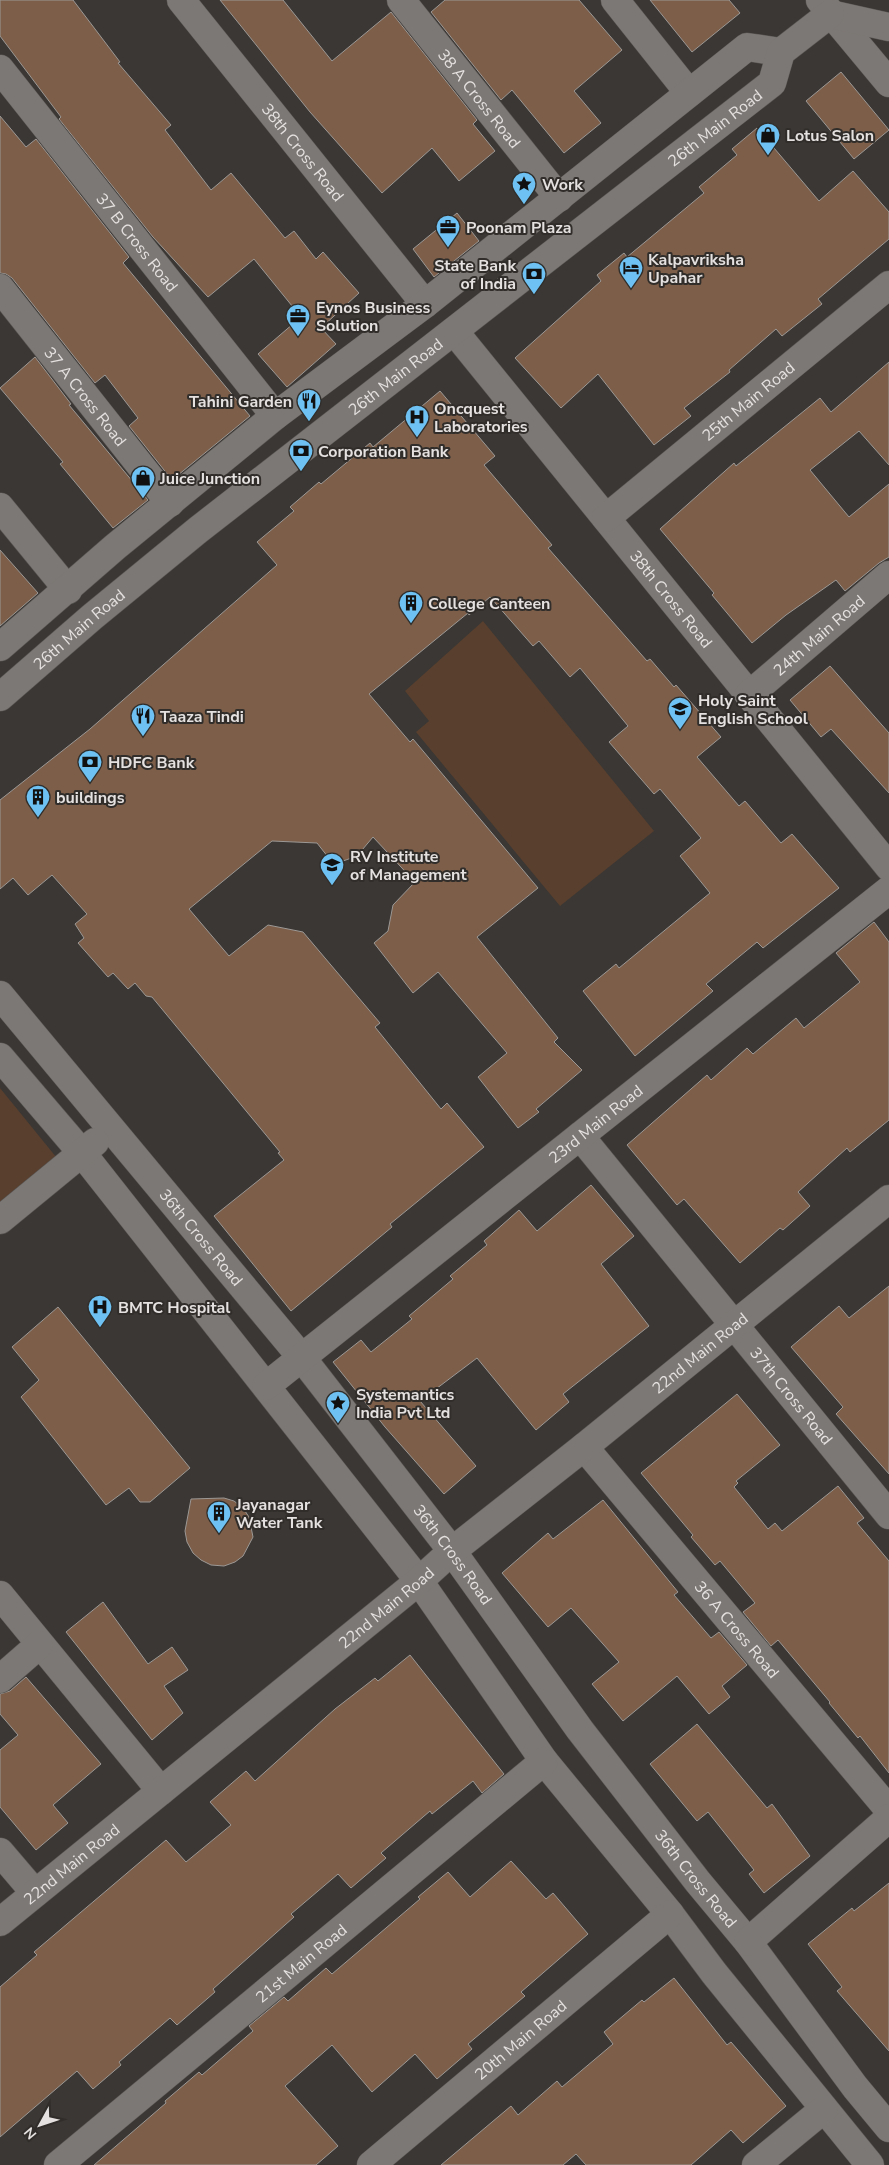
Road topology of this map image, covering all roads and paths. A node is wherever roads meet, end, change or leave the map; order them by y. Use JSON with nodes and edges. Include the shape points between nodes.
{"nodes":[{"id":1,"x":181,"y":0,"type":"edge"},
{"id":2,"x":401,"y":0,"type":"edge"},
{"id":3,"x":615,"y":0,"type":"edge"},
{"id":4,"x":825,"y":7,"type":"edge"},
{"id":5,"x":889,"y":27,"type":"edge"},
{"id":6,"x":781,"y":52,"type":"junction"},
{"id":7,"x":0,"y":69,"type":"edge"},
{"id":8,"x":889,"y":83,"type":"edge"},
{"id":9,"x":689,"y":93,"type":"junction"},
{"id":10,"x":558,"y":198,"type":"junction"},
{"id":11,"x":889,"y":285,"type":"edge"},
{"id":12,"x":0,"y":288,"type":"edge"},
{"id":13,"x":425,"y":304,"type":"junction"},
{"id":14,"x":454,"y":331,"type":"junction"},
{"id":15,"x":275,"y":416,"type":"junction"},
{"id":16,"x":170,"y":503,"type":"junction"},
{"id":17,"x":0,"y":506,"type":"edge"},
{"id":18,"x":606,"y":518,"type":"junction"},
{"id":19,"x":889,"y":575,"type":"edge"},
{"id":20,"x":68,"y":590,"type":"junction"},
{"id":21,"x":0,"y":646,"type":"edge"},
{"id":22,"x":749,"y":695,"type":"junction"},
{"id":23,"x":0,"y":697,"type":"edge"},
{"id":24,"x":889,"y":867,"type":"edge"},
{"id":25,"x":889,"y":890,"type":"edge"},
{"id":26,"x":0,"y":995,"type":"edge"},
{"id":27,"x":0,"y":1057,"type":"edge"},
{"id":28,"x":111,"y":1128,"type":"junction"},
{"id":29,"x":580,"y":1136,"type":"junction"},
{"id":30,"x":82,"y":1153,"type":"junction"},
{"id":31,"x":887,"y":1204,"type":"edge"},
{"id":32,"x":0,"y":1220,"type":"edge"},
{"id":33,"x":734,"y":1325,"type":"junction"},
{"id":34,"x":302,"y":1358,"type":"junction"},
{"id":35,"x":266,"y":1386,"type":"junction"},
{"id":36,"x":584,"y":1447,"type":"junction"},
{"id":37,"x":889,"y":1515,"type":"edge"},
{"id":38,"x":452,"y":1551,"type":"junction"},
{"id":39,"x":419,"y":1581,"type":"junction"},
{"id":40,"x":0,"y":1595,"type":"edge"},
{"id":41,"x":39,"y":1645,"type":"junction"},
{"id":42,"x":0,"y":1679,"type":"edge"},
{"id":43,"x":544,"y":1761,"type":"junction"},
{"id":44,"x":160,"y":1792,"type":"junction"},
{"id":45,"x":889,"y":1810,"type":"edge"},
{"id":46,"x":889,"y":1818,"type":"edge"},
{"id":47,"x":0,"y":1852,"type":"edge"},
{"id":48,"x":35,"y":1893,"type":"junction"},
{"id":49,"x":670,"y":1914,"type":"junction"},
{"id":50,"x":0,"y":1922,"type":"edge"},
{"id":51,"x":748,"y":1942,"type":"junction"},
{"id":52,"x":824,"y":2108,"type":"junction"},
{"id":53,"x":889,"y":2128,"type":"edge"},
{"id":54,"x":58,"y":2165,"type":"edge"},
{"id":55,"x":371,"y":2165,"type":"edge"},
{"id":56,"x":756,"y":2165,"type":"edge"},
{"id":57,"x":870,"y":2165,"type":"edge"}],
"edges":[{"from":1,"to":13,"type":"street","name":"38th Cross Road"},
{"from":2,"to":10,"type":"street","name":"38 A Cross Road"},
{"from":3,"to":9,"type":"street"},
{"from":4,"to":5,"type":"street"},
{"from":4,"to":6,"type":"street"},
{"from":4,"to":8,"type":"street"},
{"from":6,"to":9,"type":"street","via":[[747,47]]},
{"from":6,"to":14,"type":"street","name":"26th Main Road","via":[[772,83]]},
{"from":7,"to":15,"type":"street","name":"37 B Cross Road"},
{"from":9,"to":10,"type":"street"},
{"from":10,"to":13,"type":"street"},
{"from":11,"to":18,"type":"street","name":"25th Main Road"},
{"from":12,"to":16,"type":"street","name":"37 A Cross Road"},
{"from":13,"to":15,"type":"street"},
{"from":14,"to":18,"type":"street","name":"38th Cross Road"},
{"from":14,"to":23,"type":"street","name":"26th Main Road","via":[[191,536]]},
{"from":15,"to":16,"type":"street"},
{"from":16,"to":20,"type":"street"},
{"from":17,"to":20,"type":"street"},
{"from":18,"to":22,"type":"street","name":"38th Cross Road"},
{"from":19,"to":22,"type":"street","name":"24th Main Road"},
{"from":20,"to":21,"type":"street"},
{"from":22,"to":24,"type":"street","name":"38th Cross Road"},
{"from":25,"to":29,"type":"street","name":"23rd Main Road"},
{"from":26,"to":28,"type":"street","name":"36th Cross Road"},
{"from":27,"to":30,"type":"street"},
{"from":28,"to":30,"type":"street"},
{"from":28,"to":34,"type":"street","name":"36th Cross Road"},
{"from":29,"to":33,"type":"street","name":"37th Cross Road"},
{"from":29,"to":34,"type":"street","name":"23rd Main Road"},
{"from":30,"to":32,"type":"street"},
{"from":30,"to":35,"type":"street"},
{"from":31,"to":33,"type":"street","name":"22nd Main Road"},
{"from":33,"to":36,"type":"street","name":"22nd Main Road"},
{"from":33,"to":37,"type":"street","name":"37th Cross Road"},
{"from":34,"to":35,"type":"street","name":"23rd Main Road"},
{"from":34,"to":38,"type":"street","name":"36th Cross Road"},
{"from":35,"to":39,"type":"street"},
{"from":36,"to":38,"type":"street","name":"22nd Main Road"},
{"from":36,"to":45,"type":"street","name":"36 A Cross Road"},
{"from":38,"to":39,"type":"street","name":"22nd Main Road"},
{"from":38,"to":51,"type":"street","name":"36th Cross Road","via":[[580,1730]]},
{"from":39,"to":43,"type":"street"},
{"from":39,"to":44,"type":"street","name":"22nd Main Road"},
{"from":40,"to":41,"type":"street"},
{"from":41,"to":42,"type":"street"},
{"from":41,"to":44,"type":"street"},
{"from":43,"to":49,"type":"street"},
{"from":43,"to":54,"type":"street","name":"21st Main Road"},
{"from":44,"to":48,"type":"street","name":"22nd Main Road"},
{"from":46,"to":51,"type":"street"},
{"from":47,"to":48,"type":"street"},
{"from":48,"to":50,"type":"street","name":"22nd Main Road"},
{"from":49,"to":52,"type":"street"},
{"from":49,"to":55,"type":"street","name":"20th Main Road"},
{"from":51,"to":53,"type":"street","name":"36th Cross Road"},
{"from":52,"to":56,"type":"street"},
{"from":52,"to":57,"type":"street"}]}
